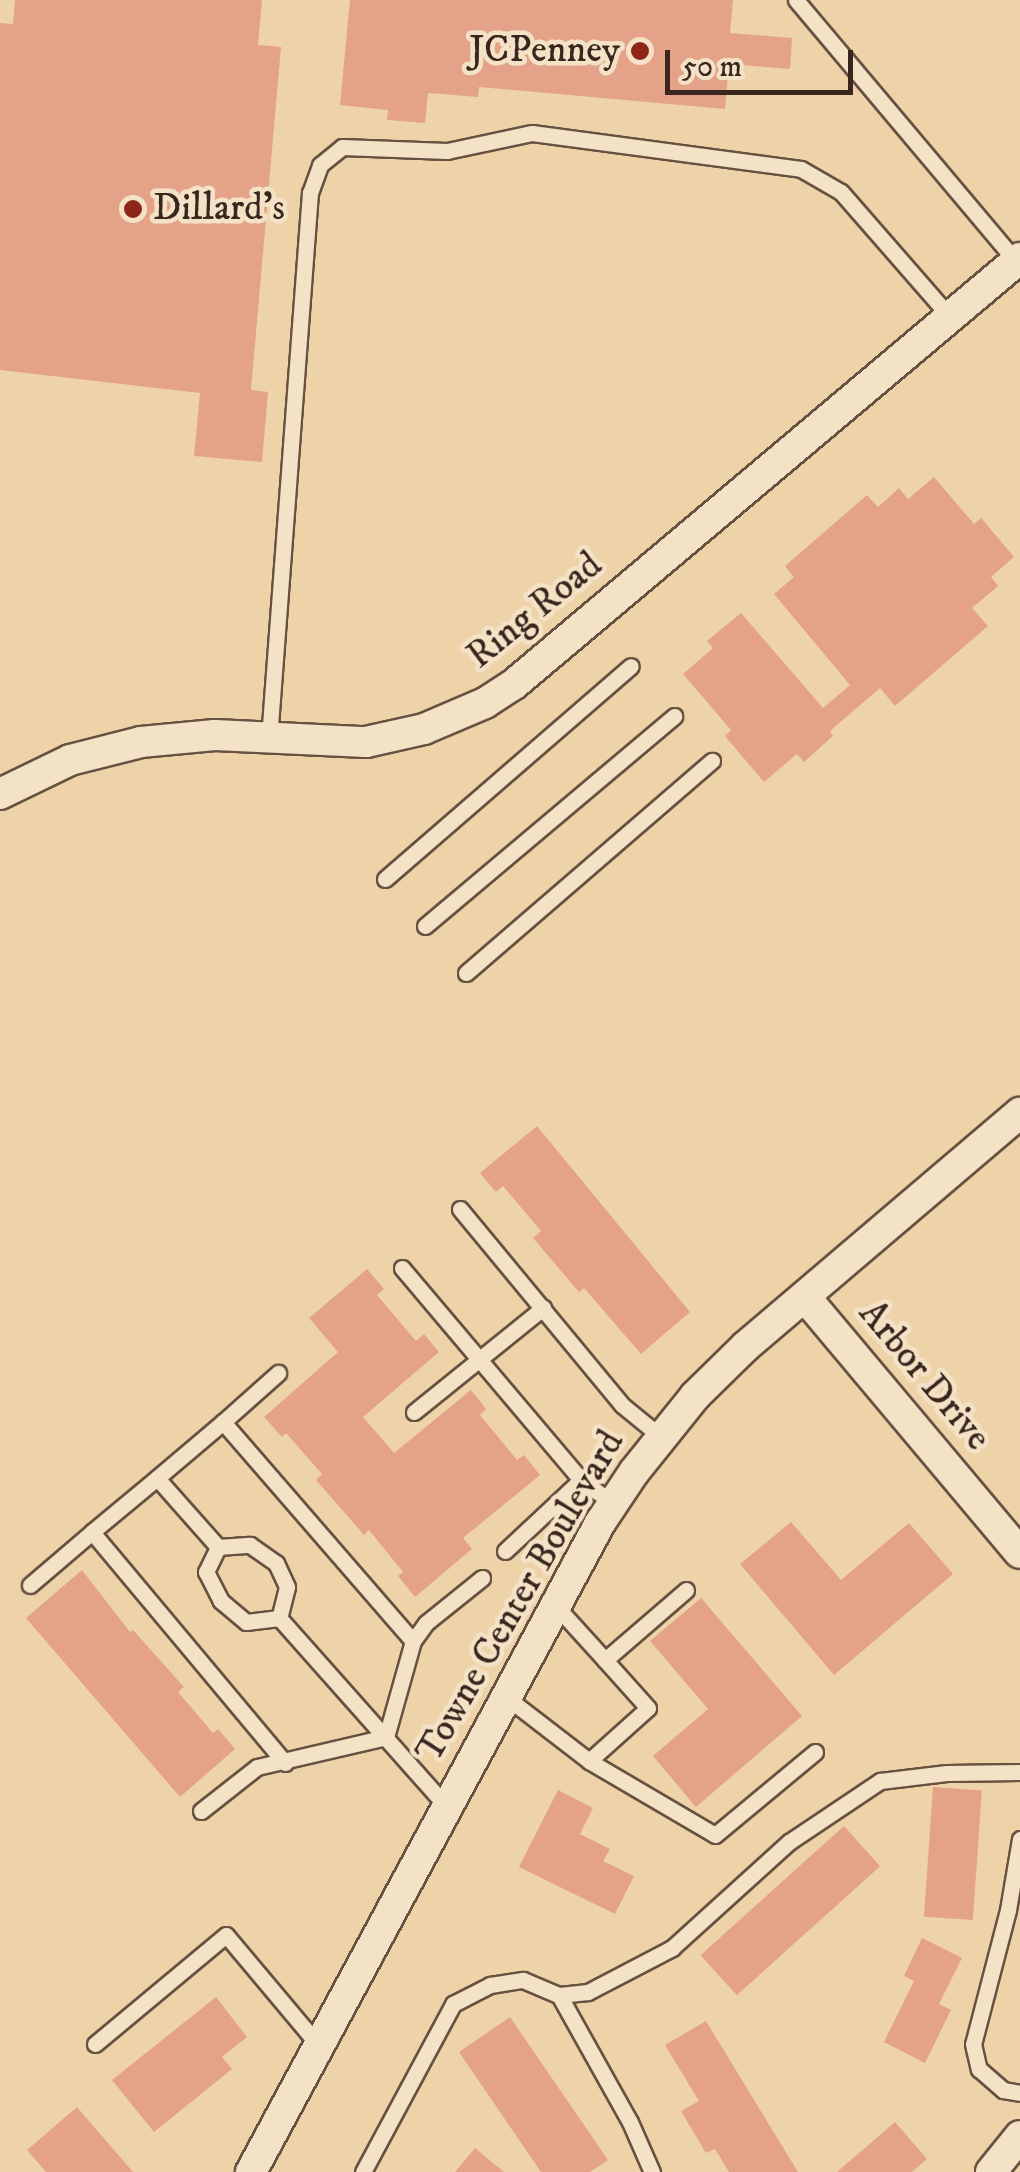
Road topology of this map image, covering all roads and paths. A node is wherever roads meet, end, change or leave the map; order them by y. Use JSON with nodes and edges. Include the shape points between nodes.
{"nodes":[{"id":1,"x":796,"y":0,"type":"edge"},
{"id":2,"x":1018,"y":260,"type":"edge"},
{"id":3,"x":950,"y":317,"type":"junction"},
{"id":4,"x":631,"y":666,"type":"dead end"},
{"id":5,"x":674,"y":716,"type":"dead end"},
{"id":6,"x":270,"y":740,"type":"junction"},
{"id":7,"x":712,"y":761,"type":"dead end"},
{"id":8,"x":0,"y":794,"type":"edge"},
{"id":9,"x":384,"y":879,"type":"dead end"},
{"id":10,"x":425,"y":926,"type":"dead end"},
{"id":11,"x":466,"y":973,"type":"dead end"},
{"id":12,"x":1020,"y":1113,"type":"edge"},
{"id":13,"x":460,"y":1209,"type":"dead end"},
{"id":14,"x":402,"y":1268,"type":"dead end"},
{"id":15,"x":805,"y":1297,"type":"junction"},
{"id":16,"x":542,"y":1308,"type":"junction"},
{"id":17,"x":479,"y":1360,"type":"junction"},
{"id":18,"x":278,"y":1373,"type":"dead end"},
{"id":19,"x":414,"y":1412,"type":"dead end"},
{"id":20,"x":223,"y":1422,"type":"junction"},
{"id":21,"x":660,"y":1436,"type":"junction"},
{"id":22,"x":157,"y":1478,"type":"junction"},
{"id":23,"x":580,"y":1480,"type":"junction"},
{"id":24,"x":613,"y":1503,"type":"junction"},
{"id":25,"x":92,"y":1532,"type":"junction"},
{"id":26,"x":218,"y":1547,"type":"junction"},
{"id":27,"x":505,"y":1551,"type":"dead end"},
{"id":28,"x":1020,"y":1553,"type":"edge"},
{"id":29,"x":482,"y":1578,"type":"dead end"},
{"id":30,"x":30,"y":1585,"type":"dead end"},
{"id":31,"x":686,"y":1590,"type":"dead end"},
{"id":32,"x":556,"y":1606,"type":"junction"},
{"id":33,"x":279,"y":1618,"type":"junction"},
{"id":34,"x":413,"y":1641,"type":"junction"},
{"id":35,"x":605,"y":1660,"type":"junction"},
{"id":36,"x":506,"y":1697,"type":"junction"},
{"id":37,"x":386,"y":1738,"type":"junction"},
{"id":38,"x":816,"y":1752,"type":"dead end"},
{"id":39,"x":588,"y":1761,"type":"junction"},
{"id":40,"x":285,"y":1764,"type":"junction"},
{"id":41,"x":1020,"y":1772,"type":"edge"},
{"id":42,"x":447,"y":1808,"type":"junction"},
{"id":43,"x":200,"y":1811,"type":"dead end"},
{"id":44,"x":1020,"y":1838,"type":"edge"},
{"id":45,"x":559,"y":1995,"type":"junction"},
{"id":46,"x":95,"y":2044,"type":"dead end"},
{"id":47,"x":319,"y":2046,"type":"junction"},
{"id":48,"x":1020,"y":2092,"type":"edge"},
{"id":49,"x":1020,"y":2136,"type":"edge"},
{"id":50,"x":251,"y":2172,"type":"edge"},
{"id":51,"x":363,"y":2172,"type":"edge"},
{"id":52,"x":652,"y":2172,"type":"edge"},
{"id":53,"x":991,"y":2172,"type":"edge"}],
"edges":[{"from":1,"to":2,"type":"lane"},
{"from":2,"to":3,"type":"street","name":"Ring Road"},
{"from":3,"to":6,"type":"street","name":"Ring Road","via":[[485,703],[391,738],[334,744]]},
{"from":3,"to":6,"type":"lane","via":[[841,192],[801,169],[532,133],[452,150],[342,147],[320,165],[310,193]]},
{"from":4,"to":9,"type":"lane"},
{"from":5,"to":10,"type":"lane"},
{"from":6,"to":8,"type":"street","name":"Ring Road","via":[[215,735],[140,742],[70,760]]},
{"from":7,"to":11,"type":"lane"},
{"from":12,"to":15,"type":"street","name":"Towne Center Boulevard"},
{"from":13,"to":16,"type":"lane"},
{"from":14,"to":17,"type":"lane"},
{"from":15,"to":21,"type":"street","name":"Towne Center Boulevard","via":[[733,1358]]},
{"from":15,"to":28,"type":"street","name":"Arbor Drive"},
{"from":16,"to":17,"type":"lane"},
{"from":16,"to":21,"type":"lane","via":[[622,1405]]},
{"from":17,"to":19,"type":"lane"},
{"from":17,"to":23,"type":"lane"},
{"from":18,"to":20,"type":"lane"},
{"from":20,"to":22,"type":"lane"},
{"from":20,"to":34,"type":"lane"},
{"from":21,"to":24,"type":"street","name":"Towne Center Boulevard"},
{"from":22,"to":25,"type":"lane"},
{"from":22,"to":26,"type":"lane"},
{"from":23,"to":24,"type":"lane"},
{"from":23,"to":27,"type":"lane"},
{"from":24,"to":32,"type":"street","name":"Towne Center Boulevard"},
{"from":25,"to":30,"type":"lane"},
{"from":25,"to":40,"type":"lane"},
{"from":26,"to":33,"type":"lane","via":[[250,1544],[276,1563],[287,1587]]},
{"from":26,"to":33,"type":"lane","via":[[206,1572],[221,1601],[246,1622]]},
{"from":29,"to":34,"type":"lane"},
{"from":31,"to":35,"type":"lane"},
{"from":32,"to":35,"type":"lane"},
{"from":32,"to":36,"type":"street","name":"Towne Center Boulevard"},
{"from":33,"to":37,"type":"lane"},
{"from":34,"to":37,"type":"lane"},
{"from":35,"to":39,"type":"lane","via":[[648,1708]]},
{"from":36,"to":39,"type":"lane"},
{"from":36,"to":42,"type":"street","name":"Towne Center Boulevard"},
{"from":37,"to":40,"type":"lane"},
{"from":37,"to":42,"type":"lane"},
{"from":38,"to":39,"type":"lane","via":[[714,1835]]},
{"from":40,"to":43,"type":"lane","via":[[257,1767]]},
{"from":41,"to":45,"type":"lane","via":[[880,1781],[789,1842],[672,1948],[588,1992]]},
{"from":42,"to":47,"type":"street","name":"Towne Center Boulevard"},
{"from":44,"to":48,"type":"lane","via":[[973,2044],[979,2069],[1003,2090]]},
{"from":45,"to":51,"type":"lane","via":[[523,1980],[490,1985],[454,2004]]},
{"from":45,"to":52,"type":"lane"},
{"from":46,"to":47,"type":"lane","via":[[226,1935]]},
{"from":47,"to":50,"type":"street","name":"Towne Center Boulevard"},
{"from":49,"to":53,"type":"street"}]}
